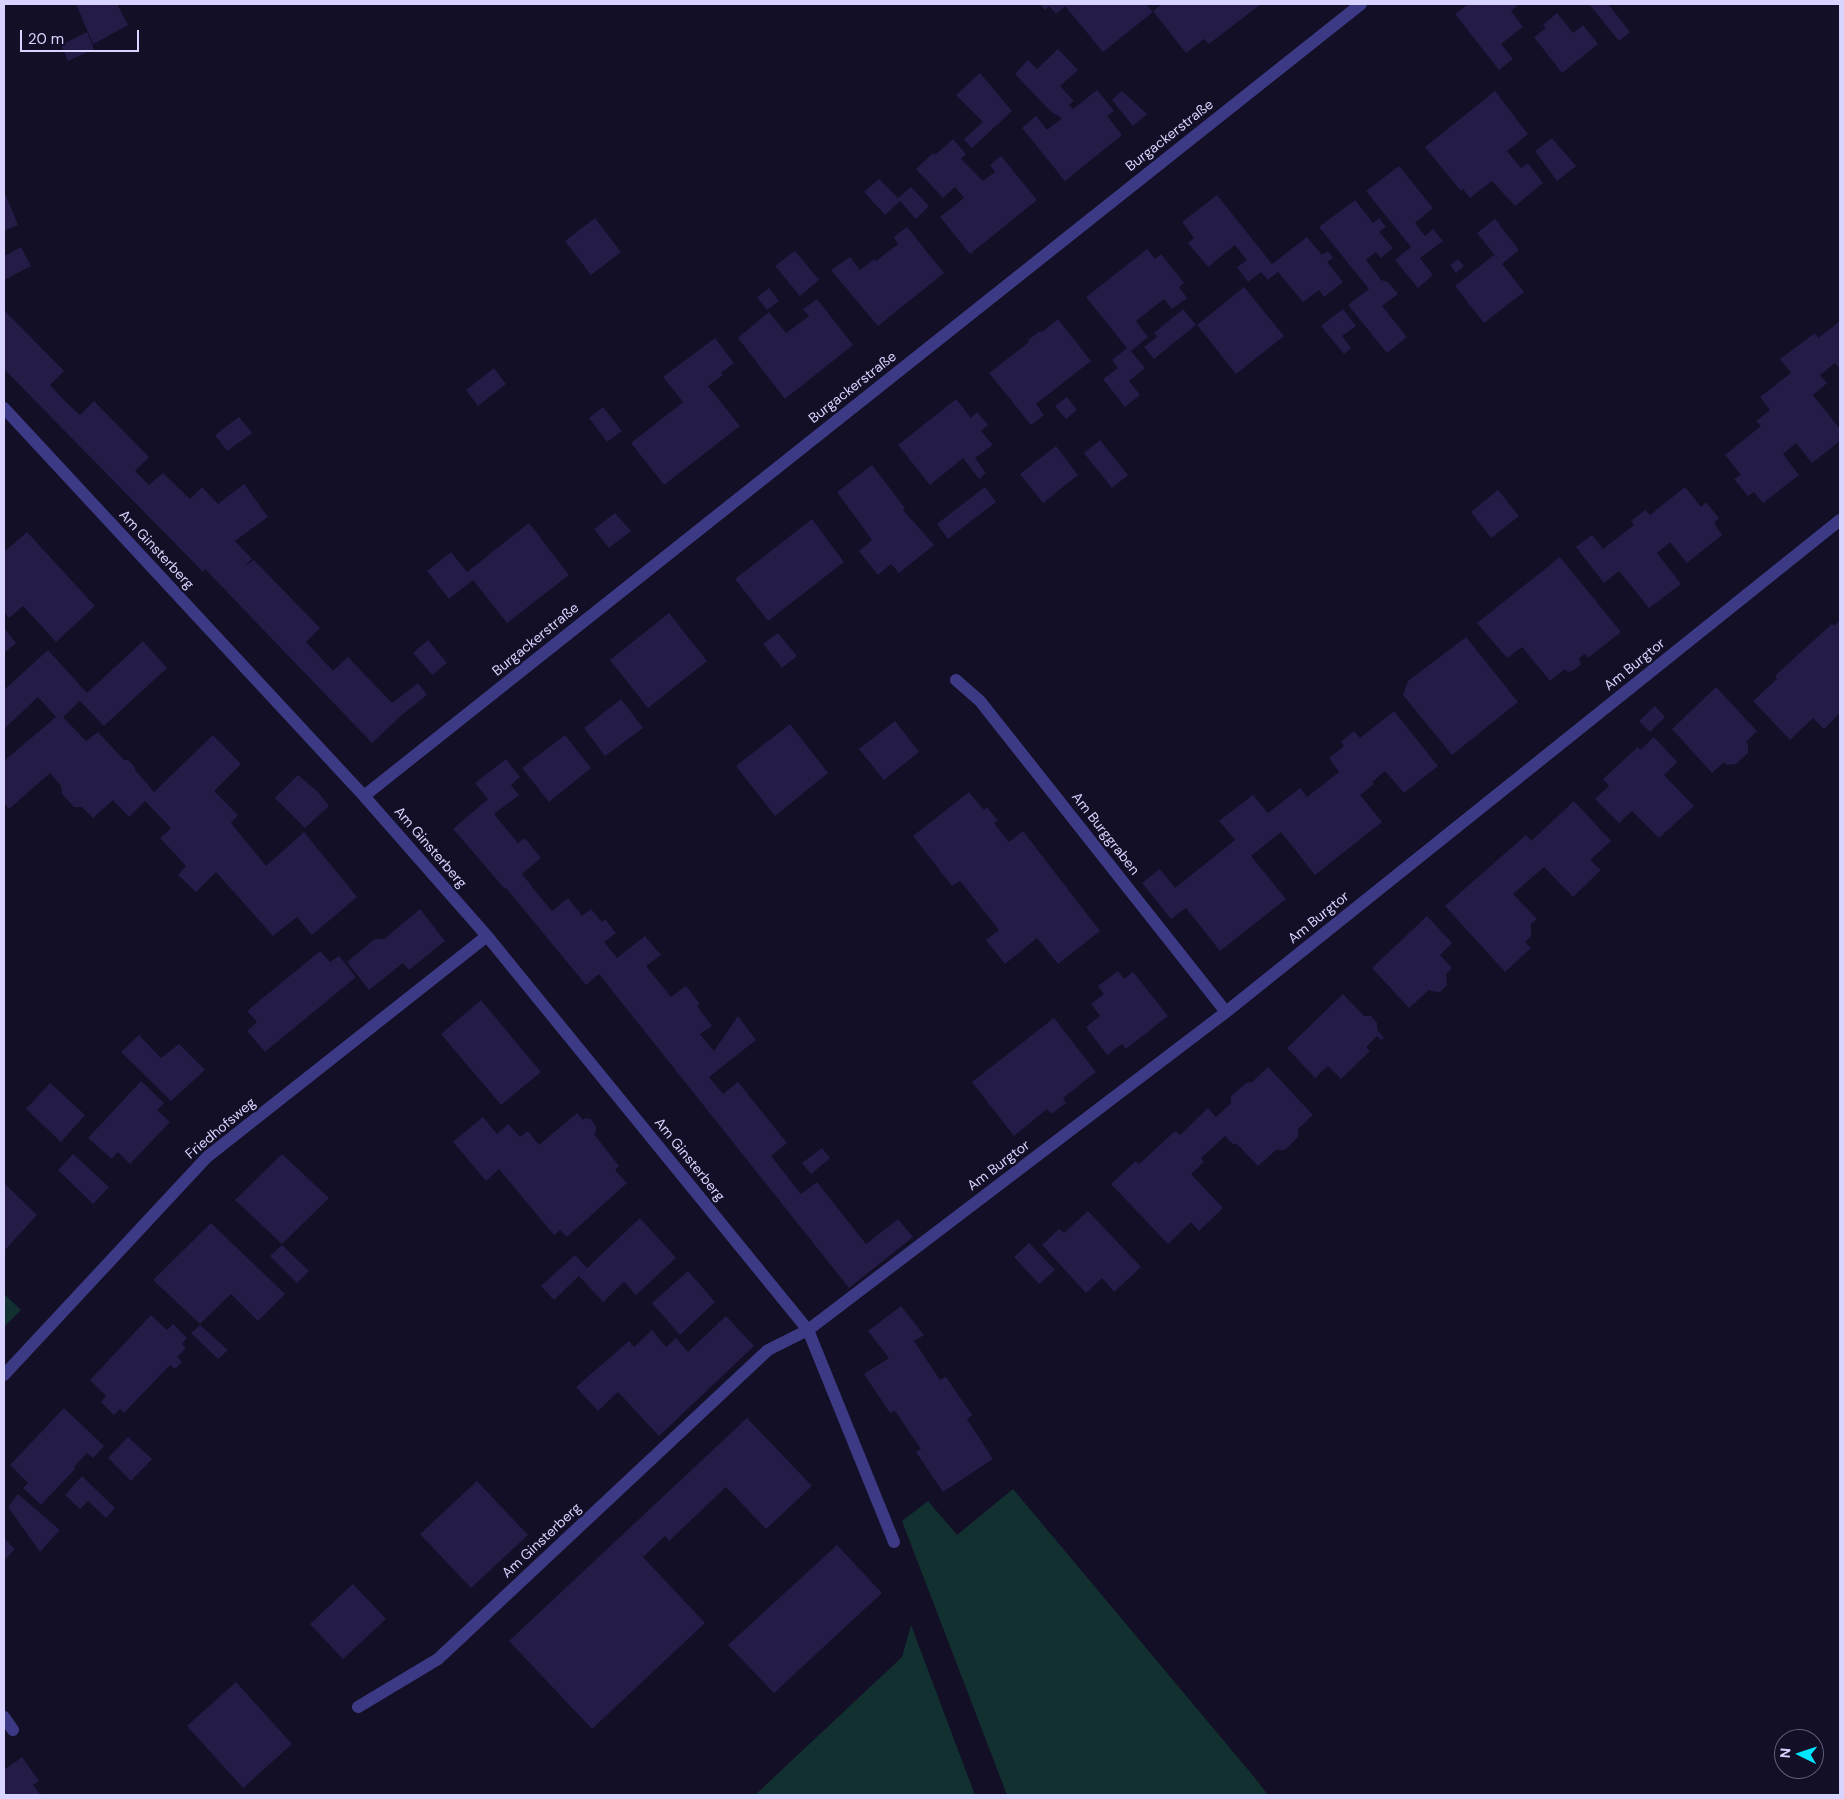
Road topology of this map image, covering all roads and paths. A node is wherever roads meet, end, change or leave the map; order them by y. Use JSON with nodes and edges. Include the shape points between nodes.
{"nodes":[{"id":1,"x":1361,"y":4,"type":"edge"},
{"id":2,"x":4,"y":408,"type":"edge"},
{"id":3,"x":1840,"y":520,"type":"edge"},
{"id":4,"x":956,"y":680,"type":"dead end"},
{"id":5,"x":364,"y":796,"type":"junction"},
{"id":6,"x":487,"y":936,"type":"junction"},
{"id":7,"x":1226,"y":1012,"type":"junction"},
{"id":8,"x":808,"y":1330,"type":"junction"},
{"id":9,"x":4,"y":1376,"type":"edge"},
{"id":10,"x":894,"y":1542,"type":"dead end"},
{"id":11,"x":358,"y":1707,"type":"dead end"},
{"id":12,"x":4,"y":1717,"type":"edge"},
{"id":13,"x":12,"y":1730,"type":"dead end"}],
"edges":[{"from":1,"to":5,"type":"street","name":"Burgackerstraße"},
{"from":2,"to":5,"type":"street","name":"Am Ginsterberg"},
{"from":3,"to":7,"type":"street","name":"Am Burgtor"},
{"from":4,"to":7,"type":"street","name":"Am Burggraben","via":[[980,701]]},
{"from":5,"to":6,"type":"street","name":"Am Ginsterberg"},
{"from":6,"to":8,"type":"street","name":"Am Ginsterberg"},
{"from":6,"to":9,"type":"street","name":"Friedhofsweg","via":[[207,1157]]},
{"from":7,"to":8,"type":"street","name":"Am Burgtor"},
{"from":8,"to":10,"type":"street","name":"Am Ginsterberg"},
{"from":8,"to":11,"type":"street","name":"Am Ginsterberg","via":[[768,1350],[438,1659]]},
{"from":12,"to":13,"type":"street"}]}
